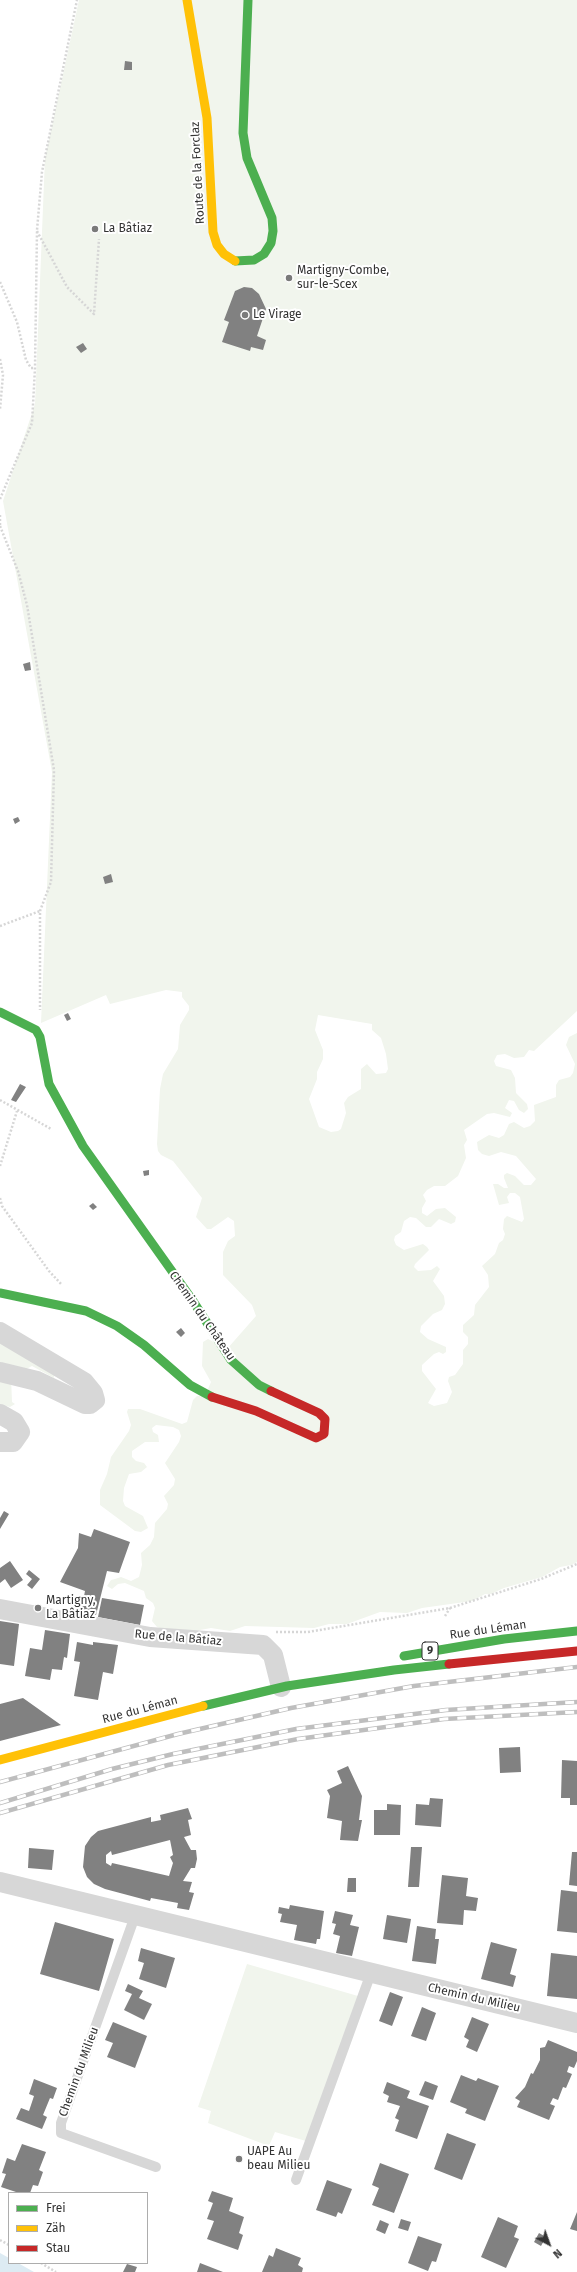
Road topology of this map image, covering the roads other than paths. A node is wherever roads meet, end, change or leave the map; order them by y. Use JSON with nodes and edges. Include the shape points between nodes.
{"nodes":[{"id":1,"x":187,"y":0,"type":"edge"},
{"id":2,"x":248,"y":0,"type":"edge"},
{"id":3,"x":0,"y":1012,"type":"edge"},
{"id":4,"x":0,"y":1292,"type":"edge"},
{"id":5,"x":0,"y":1332,"type":"edge"},
{"id":6,"x":0,"y":1372,"type":"edge"},
{"id":7,"x":0,"y":1414,"type":"edge"},
{"id":8,"x":0,"y":1442,"type":"edge"},
{"id":9,"x":0,"y":1609,"type":"edge"},
{"id":10,"x":577,"y":1631,"type":"edge"},
{"id":11,"x":577,"y":1652,"type":"edge"},
{"id":12,"x":396,"y":1657,"type":"dead end"},
{"id":13,"x":359,"y":1665,"type":"dead end"},
{"id":14,"x":284,"y":1686,"type":"junction"},
{"id":15,"x":0,"y":1760,"type":"edge"},
{"id":16,"x":0,"y":1882,"type":"edge"},
{"id":17,"x":135,"y":1916,"type":"junction"},
{"id":18,"x":371,"y":1973,"type":"junction"},
{"id":19,"x":577,"y":2023,"type":"edge"},
{"id":20,"x":156,"y":2168,"type":"dead end"},
{"id":21,"x":296,"y":2180,"type":"dead end"}],
"edges":[{"from":1,"to":2,"type":"main road","name":"Route de la Forclaz","via":[[208,125],[213,232],[224,254],[234,261],[241,262],[254,260],[264,254],[271,243],[274,230],[272,218],[247,158],[243,133]]},
{"from":3,"to":4,"type":"main road","name":"Chemin du Château","via":[[36,1030],[40,1037],[49,1084],[83,1146],[191,1298],[231,1360],[259,1385],[319,1413],[325,1419],[324,1434],[316,1438],[256,1411],[209,1396],[190,1385],[144,1345],[117,1326],[86,1311]]},
{"from":5,"to":6,"type":"street","via":[[84,1382],[95,1400],[90,1404],[84,1404],[38,1381]]},
{"from":7,"to":8,"type":"street","via":[[14,1422],[20,1432],[13,1442]]},
{"from":9,"to":14,"type":"street","name":"Rue de la Bâtiaz","via":[[150,1637],[256,1643],[263,1645],[273,1655]]},
{"from":10,"to":12,"type":"main road","name":"Rue du Léman","number":"9","via":[[497,1640]]},
{"from":11,"to":14,"type":"main road","name":"Rue du Léman","number":"9","via":[[394,1670]]},
{"from":13,"to":14,"type":"main road","name":"Rue du Léman","number":"9"},
{"from":14,"to":15,"type":"main road","name":"Rue du Léman","number":"9"},
{"from":16,"to":17,"type":"street","name":"Chemin du Milieu"},
{"from":17,"to":18,"type":"street","name":"Chemin du Milieu"},
{"from":17,"to":20,"type":"lane","name":"Chemin du Milieu","via":[[61,2123],[61,2133]]},
{"from":18,"to":19,"type":"street","name":"Chemin du Milieu"},
{"from":18,"to":21,"type":"lane"}]}
